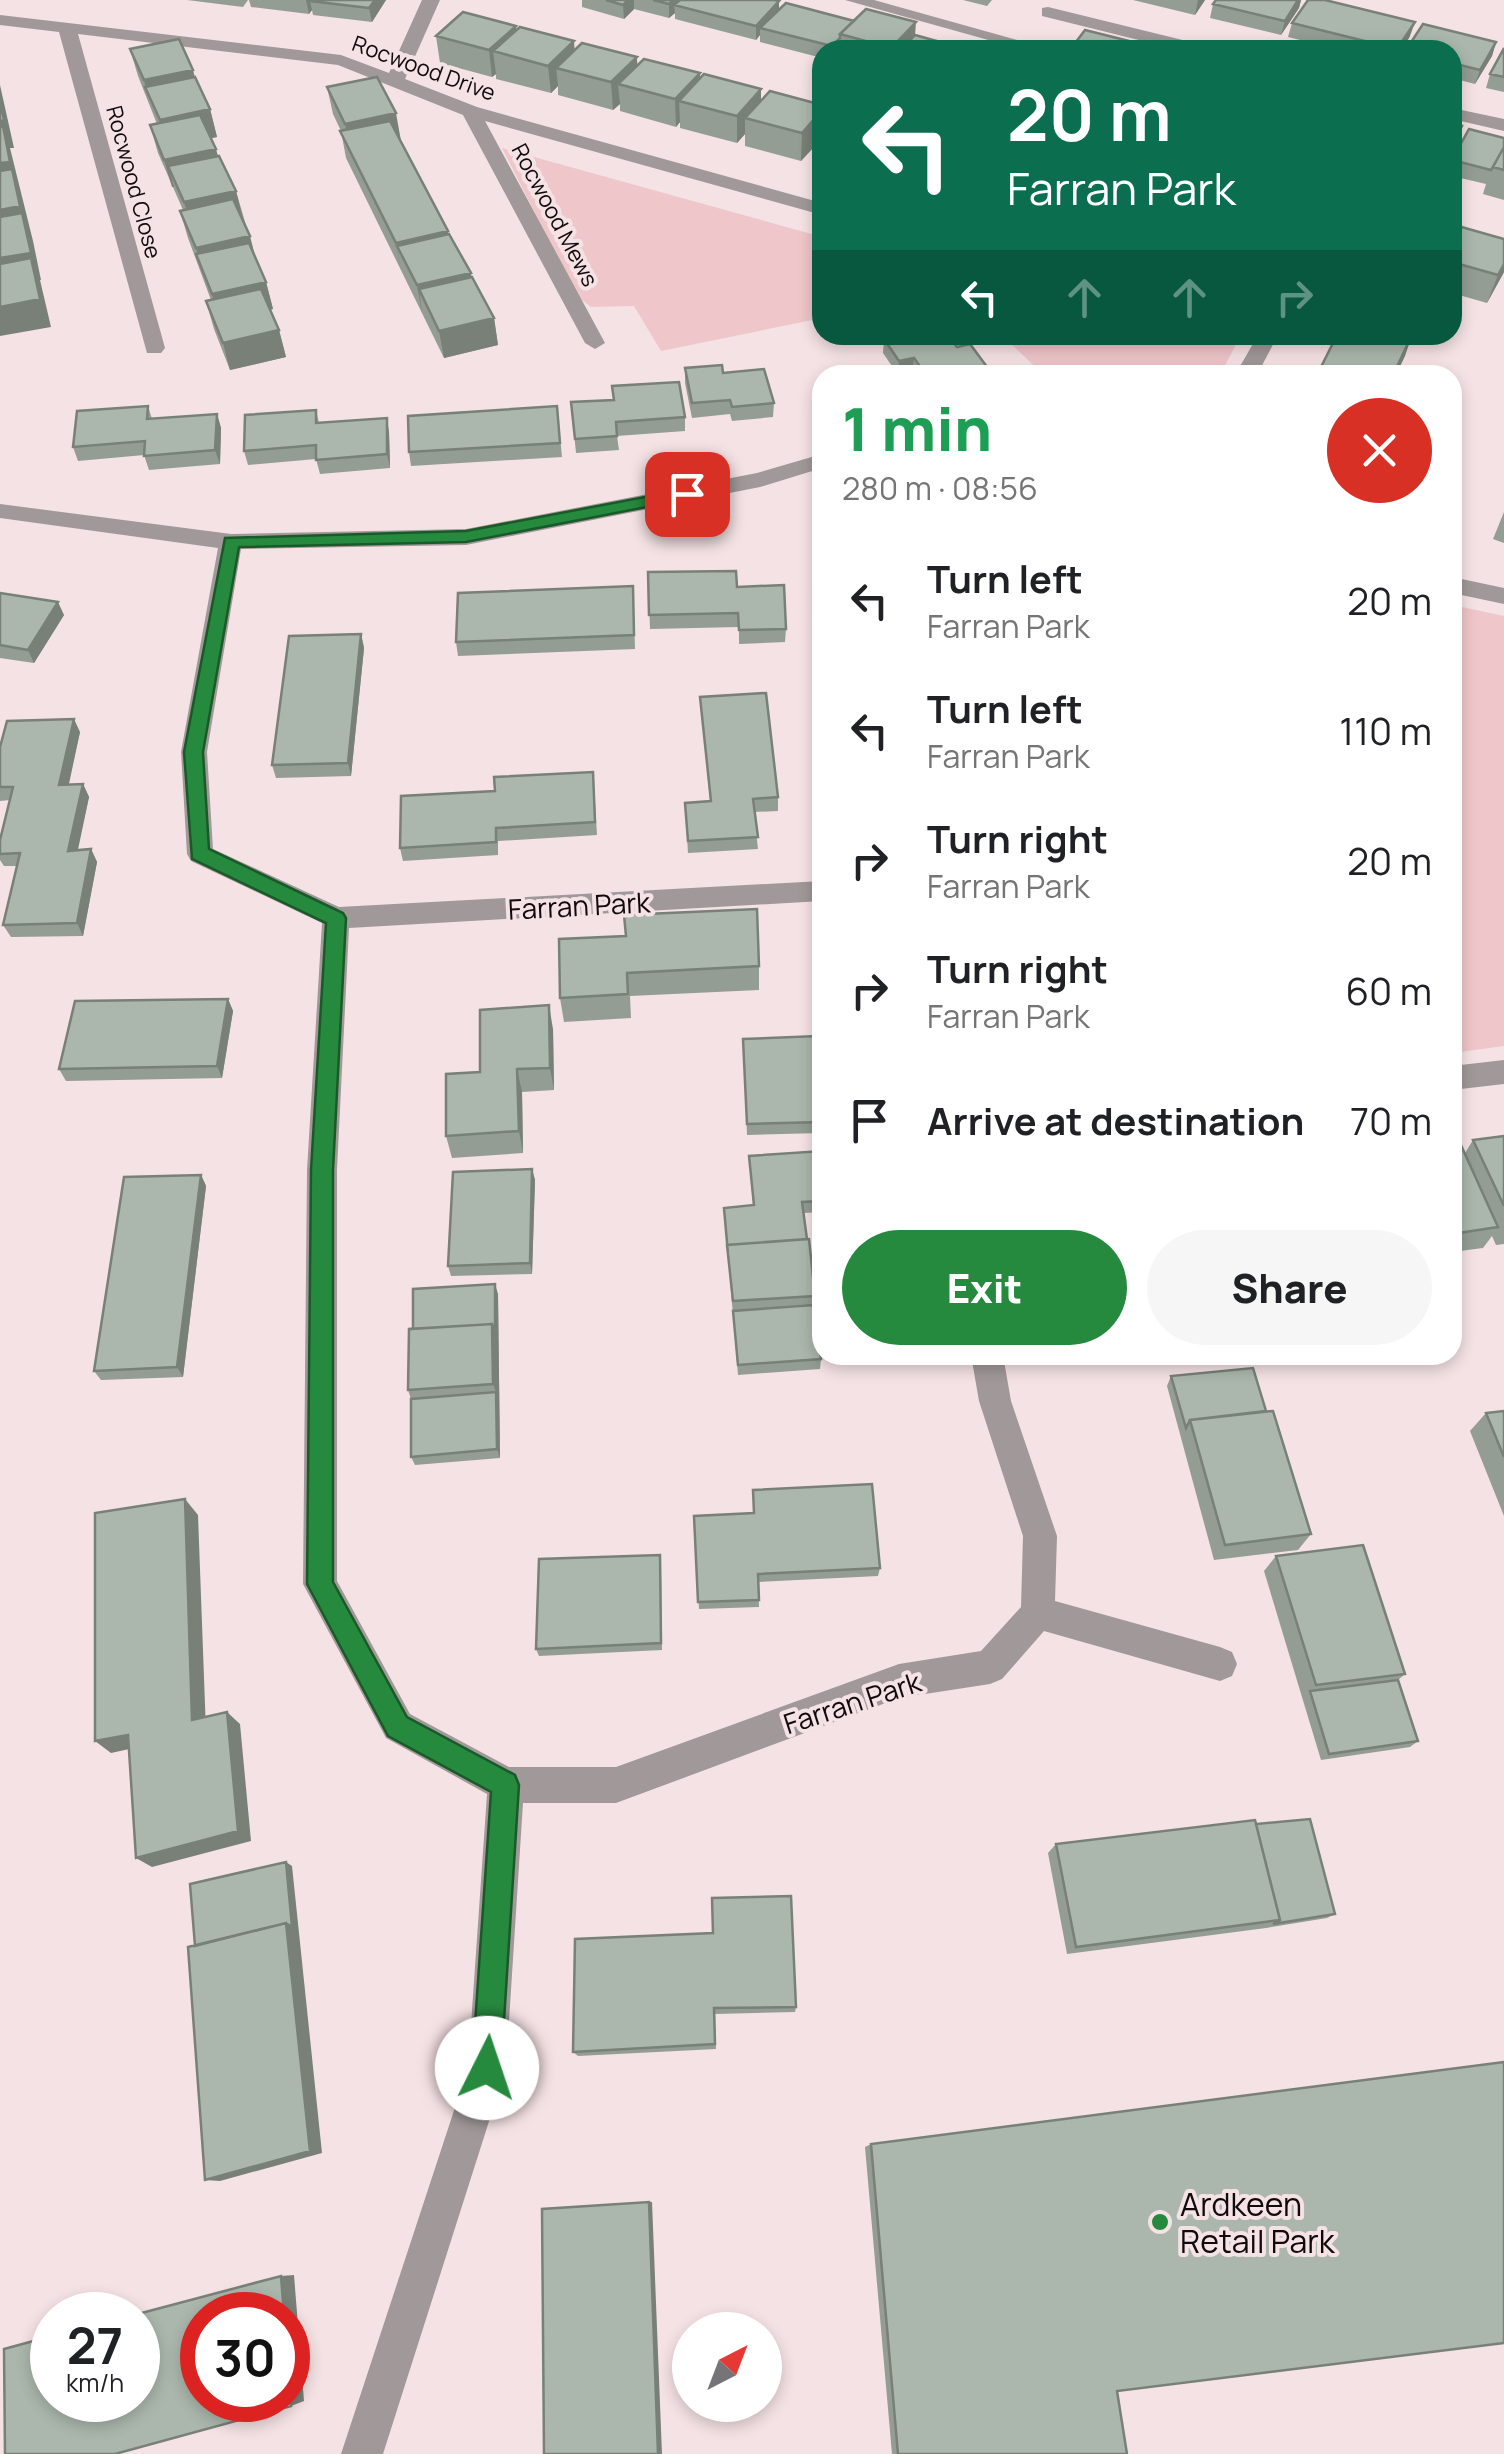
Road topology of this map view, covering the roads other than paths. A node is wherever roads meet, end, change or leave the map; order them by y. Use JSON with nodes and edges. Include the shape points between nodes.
{"nodes":[{"id":1,"x":430,"y":0,"type":"edge"},
{"id":2,"x":854,"y":0,"type":"edge"},
{"id":3,"x":1052,"y":6,"type":"edge"},
{"id":4,"x":0,"y":20,"type":"edge"},
{"id":5,"x":67,"y":28,"type":"junction"},
{"id":6,"x":996,"y":40,"type":"edge"},
{"id":7,"x":1029,"y":40,"type":"edge"},
{"id":8,"x":1167,"y":40,"type":"edge"},
{"id":9,"x":395,"y":80,"type":"junction"},
{"id":10,"x":470,"y":111,"type":"junction"},
{"id":11,"x":1462,"y":115,"type":"edge"},
{"id":12,"x":1504,"y":126,"type":"edge"},
{"id":13,"x":812,"y":205,"type":"edge"},
{"id":14,"x":596,"y":343,"type":"dead end"},
{"id":15,"x":154,"y":348,"type":"dead end"},
{"id":16,"x":812,"y":464,"type":"edge"},
{"id":17,"x":0,"y":511,"type":"edge"},
{"id":18,"x":231,"y":542,"type":"junction"},
{"id":19,"x":1462,"y":587,"type":"edge"},
{"id":20,"x":1504,"y":596,"type":"edge"},
{"id":21,"x":812,"y":892,"type":"edge"},
{"id":22,"x":336,"y":918,"type":"junction"},
{"id":23,"x":1504,"y":1072,"type":"edge"},
{"id":24,"x":1462,"y":1077,"type":"edge"},
{"id":25,"x":990,"y":1365,"type":"edge"},
{"id":26,"x":1038,"y":1613,"type":"junction"},
{"id":27,"x":1220,"y":1664,"type":"dead end"},
{"id":28,"x":506,"y":1785,"type":"junction"},
{"id":29,"x":362,"y":2454,"type":"edge"}],
"edges":[{"from":1,"to":9,"type":"street"},
{"from":2,"to":6,"type":"street"},
{"from":3,"to":7,"type":"street"},
{"from":3,"to":8,"type":"street"},
{"from":4,"to":5,"type":"street","name":"Rocwood Drive"},
{"from":5,"to":9,"type":"street","name":"Rocwood Drive","via":[[341,60]]},
{"from":5,"to":15,"type":"street","name":"Rocwood Close"},
{"from":9,"to":10,"type":"street","name":"Rocwood Drive"},
{"from":10,"to":13,"type":"street","name":"Rocwood Drive"},
{"from":10,"to":14,"type":"street","name":"Rocwood Mews"},
{"from":11,"to":12,"type":"street"},
{"from":16,"to":18,"type":"street","via":[[760,480],[466,536]]},
{"from":17,"to":18,"type":"street"},
{"from":18,"to":22,"type":"street","name":"Farran Park","via":[[194,752],[200,854]]},
{"from":19,"to":20,"type":"street"},
{"from":21,"to":22,"type":"street","name":"Farran Park"},
{"from":22,"to":28,"type":"street","name":"Farran Park","via":[[322,1170],[320,1584],[398,1726]]},
{"from":23,"to":24,"type":"street"},
{"from":25,"to":26,"type":"street","via":[[1040,1536]]},
{"from":26,"to":27,"type":"street"},
{"from":26,"to":28,"type":"street","name":"Farran Park","via":[[990,1667],[898,1682],[616,1785]]},
{"from":28,"to":29,"type":"street","via":[[487,2068]]}]}
